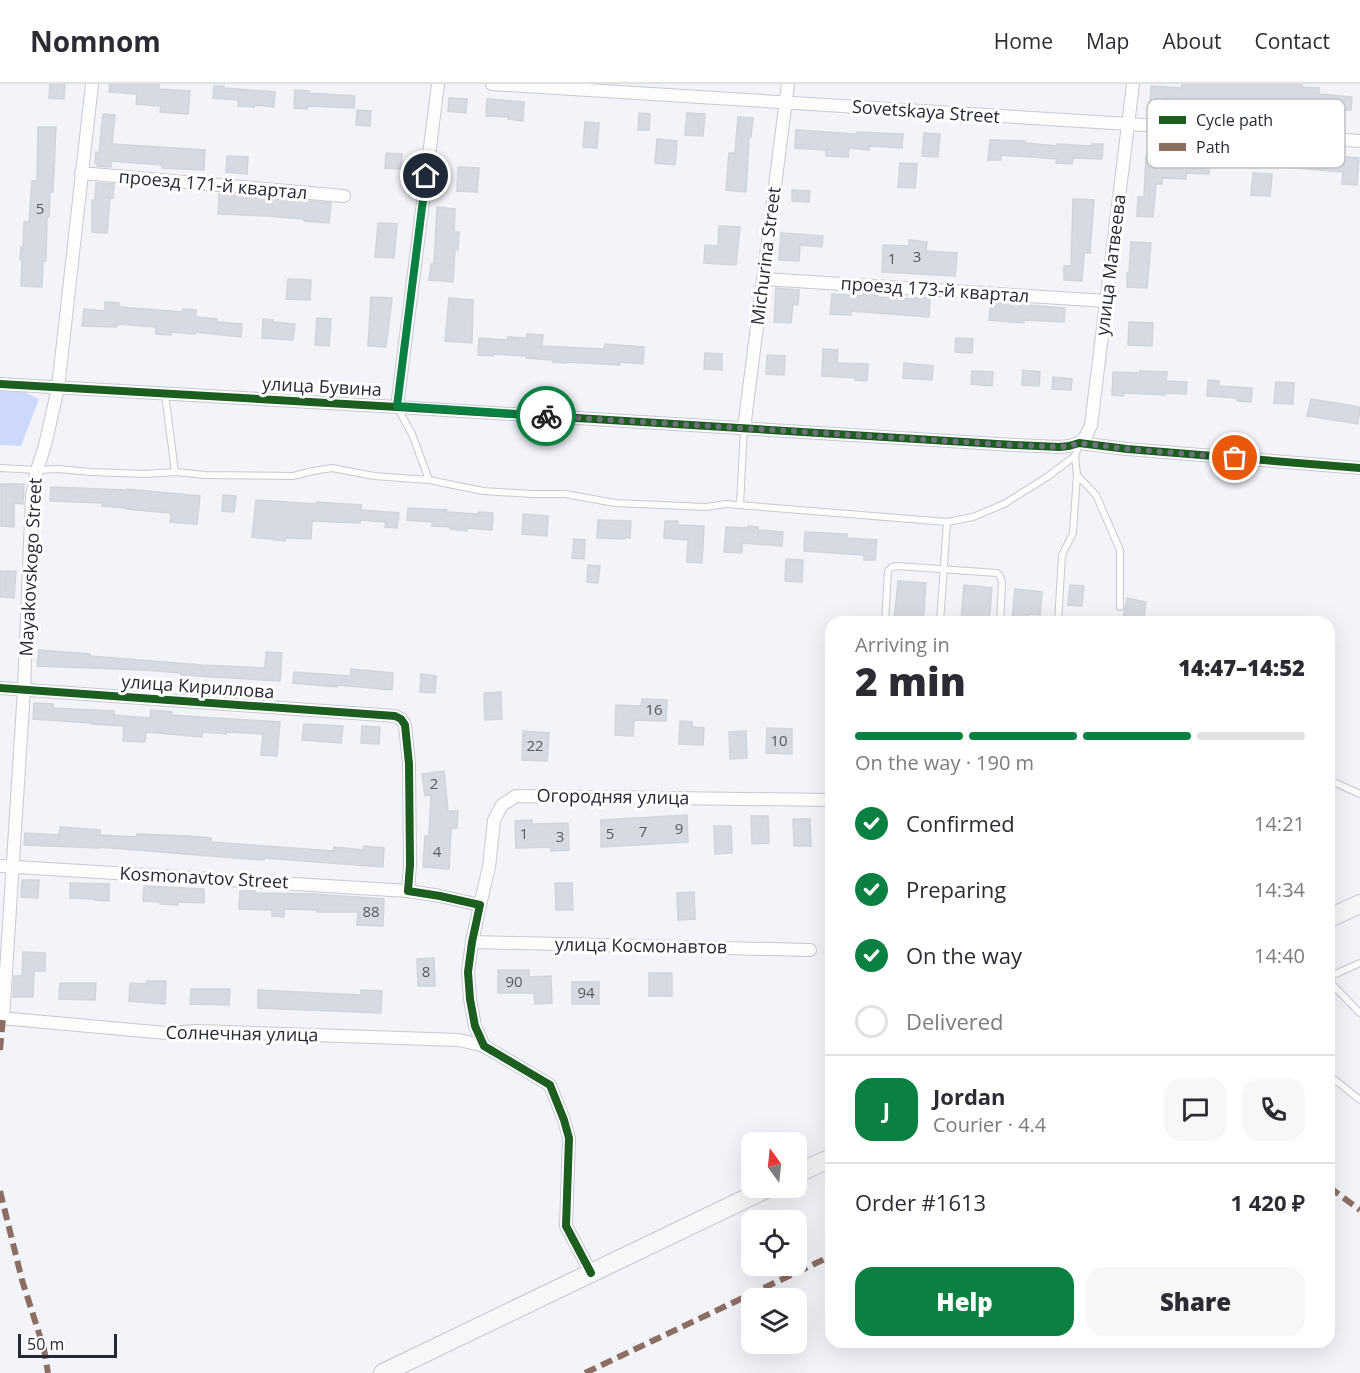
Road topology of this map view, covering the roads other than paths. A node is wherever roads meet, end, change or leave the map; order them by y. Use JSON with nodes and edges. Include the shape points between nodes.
{"nodes":[{"id":1,"x":92,"y":84,"type":"edge"},
{"id":2,"x":438,"y":84,"type":"edge"},
{"id":3,"x":492,"y":84,"type":"edge"},
{"id":4,"x":788,"y":84,"type":"edge"},
{"id":5,"x":1133,"y":84,"type":"edge"},
{"id":6,"x":786,"y":103,"type":"junction"},
{"id":7,"x":1129,"y":124,"type":"junction"},
{"id":8,"x":1147,"y":125,"type":"edge"},
{"id":9,"x":1345,"y":140,"type":"edge"},
{"id":10,"x":1360,"y":141,"type":"edge"},
{"id":11,"x":81,"y":173,"type":"junction"},
{"id":12,"x":344,"y":196,"type":"dead end"},
{"id":13,"x":764,"y":279,"type":"junction"},
{"id":14,"x":1107,"y":301,"type":"junction"},
{"id":15,"x":0,"y":384,"type":"edge"},
{"id":16,"x":57,"y":387,"type":"junction"},
{"id":17,"x":165,"y":394,"type":"junction"},
{"id":18,"x":397,"y":406,"type":"junction"},
{"id":19,"x":744,"y":428,"type":"junction"},
{"id":20,"x":1079,"y":443,"type":"junction"},
{"id":21,"x":1075,"y":456,"type":"junction"},
{"id":22,"x":0,"y":468,"type":"edge"},
{"id":23,"x":1360,"y":468,"type":"edge"},
{"id":24,"x":37,"y":470,"type":"junction"},
{"id":25,"x":175,"y":472,"type":"junction"},
{"id":26,"x":1077,"y":475,"type":"junction"},
{"id":27,"x":429,"y":480,"type":"junction"},
{"id":28,"x":740,"y":505,"type":"junction"},
{"id":29,"x":947,"y":522,"type":"junction"},
{"id":30,"x":944,"y":569,"type":"junction"},
{"id":31,"x":1120,"y":607,"type":"dead end"},
{"id":32,"x":885,"y":616,"type":"edge"},
{"id":33,"x":940,"y":616,"type":"edge"},
{"id":34,"x":1000,"y":616,"type":"edge"},
{"id":35,"x":1058,"y":616,"type":"edge"},
{"id":36,"x":0,"y":688,"type":"edge"},
{"id":37,"x":24,"y":689,"type":"junction"},
{"id":38,"x":1335,"y":783,"type":"edge"},
{"id":39,"x":1360,"y":794,"type":"edge"},
{"id":40,"x":825,"y":800,"type":"edge"},
{"id":41,"x":6,"y":867,"type":"edge"},
{"id":42,"x":408,"y":891,"type":"junction"},
{"id":43,"x":1360,"y":904,"type":"edge"},
{"id":44,"x":480,"y":905,"type":"junction"},
{"id":45,"x":1335,"y":915,"type":"edge"},
{"id":46,"x":472,"y":942,"type":"junction"},
{"id":47,"x":810,"y":950,"type":"dead end"},
{"id":48,"x":1360,"y":963,"type":"edge"},
{"id":49,"x":1335,"y":976,"type":"edge"},
{"id":50,"x":1335,"y":986,"type":"edge"},
{"id":51,"x":1360,"y":1013,"type":"edge"},
{"id":52,"x":1,"y":1018,"type":"edge"},
{"id":53,"x":484,"y":1046,"type":"junction"},
{"id":54,"x":1335,"y":1080,"type":"edge"},
{"id":55,"x":1360,"y":1100,"type":"edge"},
{"id":56,"x":825,"y":1161,"type":"edge"},
{"id":57,"x":807,"y":1169,"type":"edge"},
{"id":58,"x":747,"y":1198,"type":"edge"},
{"id":59,"x":591,"y":1273,"type":"junction"},
{"id":60,"x":383,"y":1373,"type":"edge"}],
"edges":[{"from":1,"to":11,"type":"street","name":"Mayakovskogo Street"},
{"from":2,"to":18,"type":"street"},
{"from":3,"to":6,"type":"street","name":"Sovetskaya Street"},
{"from":4,"to":6,"type":"street","name":"Michurina Street"},
{"from":5,"to":7,"type":"street","name":"улица Матвеева"},
{"from":6,"to":7,"type":"street","name":"Sovetskaya Street"},
{"from":6,"to":13,"type":"street","name":"Michurina Street"},
{"from":7,"to":8,"type":"street","name":"Sovetskaya Street"},
{"from":7,"to":14,"type":"street","name":"улица Матвеева"},
{"from":9,"to":10,"type":"street","name":"Sovetskaya Street"},
{"from":11,"to":12,"type":"street","name":"проезд 171-й квартал"},
{"from":11,"to":16,"type":"street","name":"Mayakovskogo Street"},
{"from":13,"to":14,"type":"street","name":"проезд 173-й квартал"},
{"from":13,"to":19,"type":"street","name":"Michurina Street"},
{"from":14,"to":20,"type":"street","name":"улица Матвеева","via":[[1091,425]]},
{"from":15,"to":16,"type":"street","name":"улица Бувина"},
{"from":16,"to":17,"type":"street","name":"улица Бувина"},
{"from":16,"to":24,"type":"street","name":"Mayakovskogo Street"},
{"from":17,"to":18,"type":"street","name":"улица Бувина"},
{"from":17,"to":25,"type":"lane"},
{"from":18,"to":19,"type":"street","name":"улица Бувина"},
{"from":18,"to":27,"type":"lane"},
{"from":19,"to":20,"type":"street","name":"улица Бувина","via":[[1059,447]]},
{"from":19,"to":28,"type":"lane"},
{"from":20,"to":21,"type":"lane"},
{"from":20,"to":23,"type":"street","name":"улица Бувина"},
{"from":21,"to":26,"type":"lane"},
{"from":21,"to":29,"type":"lane","via":[[1004,504],[973,517]]},
{"from":22,"to":24,"type":"lane"},
{"from":24,"to":25,"type":"lane"},
{"from":24,"to":37,"type":"street","name":"Mayakovskogo Street","via":[[32,495]]},
{"from":25,"to":27,"type":"lane","via":[[293,476],[332,468]]},
{"from":26,"to":31,"type":"lane","via":[[1096,495],[1120,550]]},
{"from":26,"to":35,"type":"lane","via":[[1073,532],[1062,555]]},
{"from":27,"to":28,"type":"lane","via":[[483,490],[565,494],[615,503]]},
{"from":28,"to":29,"type":"lane"},
{"from":29,"to":30,"type":"lane"},
{"from":30,"to":32,"type":"lane","via":[[892,567],[888,571]]},
{"from":30,"to":33,"type":"lane"},
{"from":30,"to":34,"type":"lane","via":[[997,573],[1002,582]]},
{"from":36,"to":37,"type":"street","name":"улица Кириллова"},
{"from":37,"to":41,"type":"street","name":"Mayakovskogo Street"},
{"from":37,"to":42,"type":"street","name":"улица Кириллова","via":[[401,719],[409,764]]},
{"from":38,"to":39,"type":"lane"},
{"from":40,"to":44,"type":"street","name":"Огородняя улица","via":[[516,796],[502,805],[494,820]]},
{"from":41,"to":42,"type":"street","name":"Kosmonavtov Street"},
{"from":41,"to":52,"type":"street","name":"Mayakovskogo Street"},
{"from":42,"to":44,"type":"street","name":"Kosmonavtov Street"},
{"from":43,"to":45,"type":"main road"},
{"from":44,"to":46,"type":"street","name":"Огородняя улица"},
{"from":46,"to":47,"type":"street","name":"улица Космонавтов"},
{"from":46,"to":53,"type":"street","name":"Огородняя улица","via":[[470,999]]},
{"from":48,"to":49,"type":"lane"},
{"from":50,"to":51,"type":"lane"},
{"from":52,"to":53,"type":"street","name":"Солнечная улица","via":[[166,1033],[459,1040]]},
{"from":53,"to":59,"type":"street","name":"Солнечная улица","via":[[550,1085],[569,1138],[566,1226]]},
{"from":54,"to":55,"type":"lane"},
{"from":56,"to":57,"type":"main road"},
{"from":58,"to":59,"type":"main road"},
{"from":59,"to":60,"type":"main road"}]}
